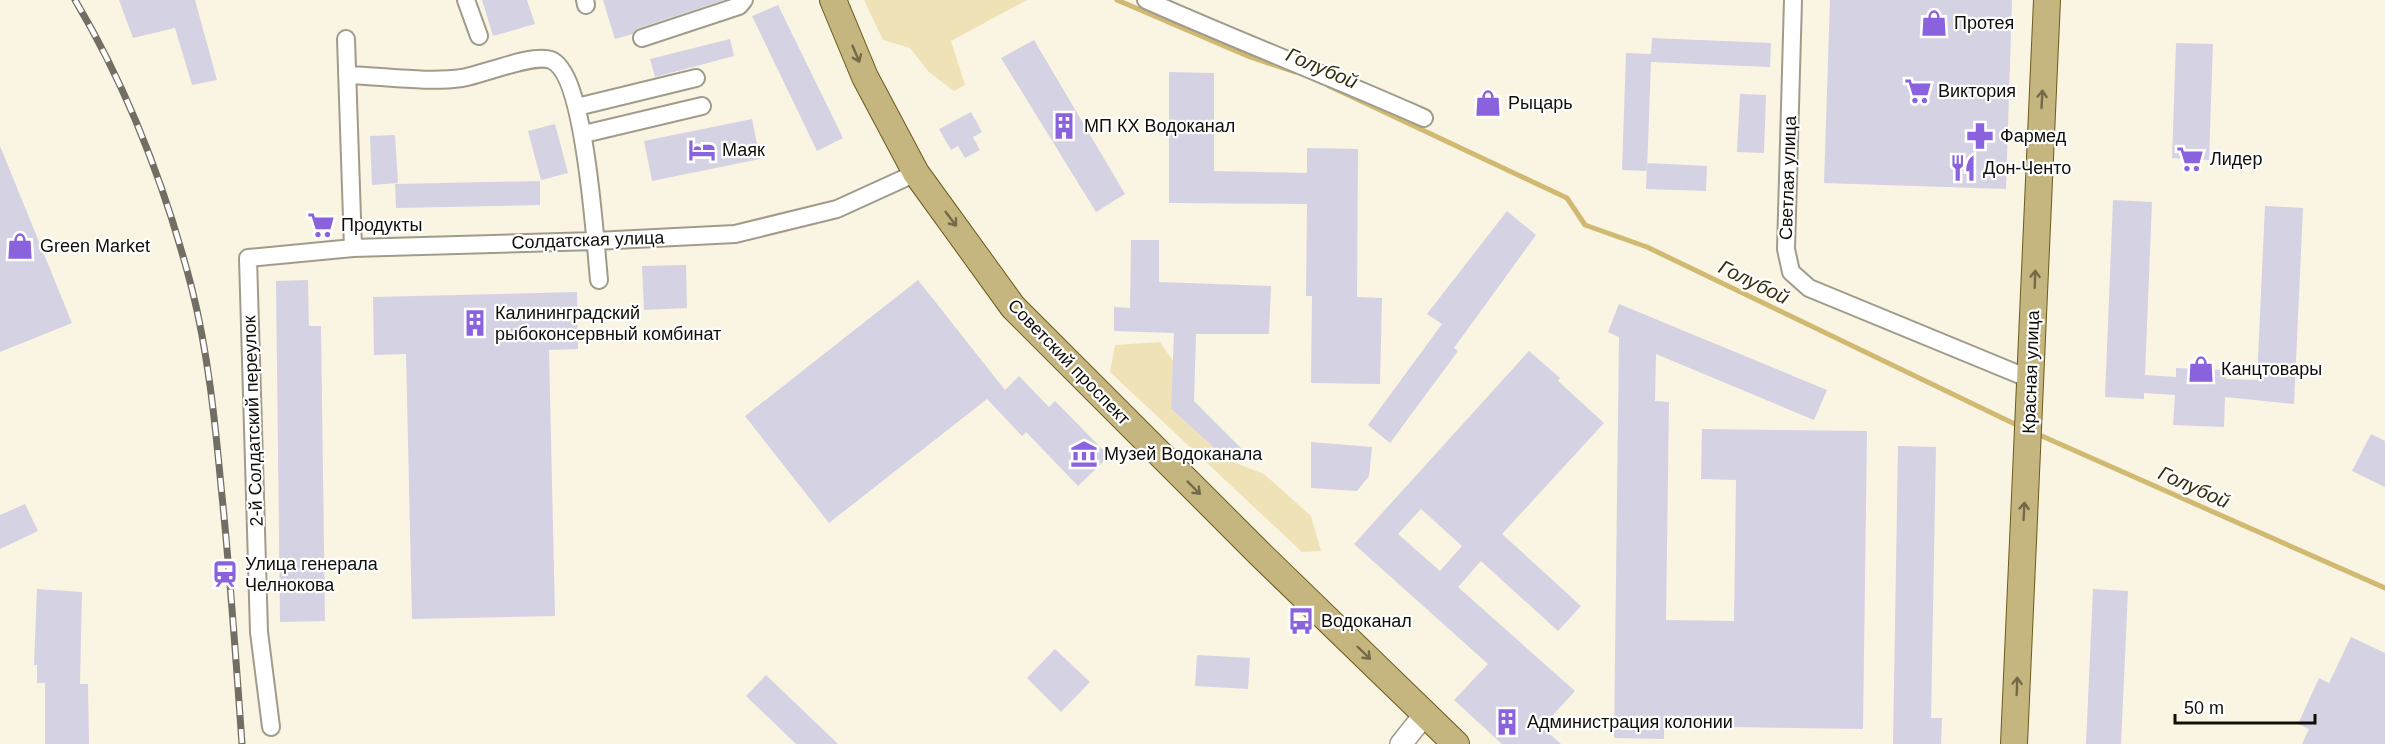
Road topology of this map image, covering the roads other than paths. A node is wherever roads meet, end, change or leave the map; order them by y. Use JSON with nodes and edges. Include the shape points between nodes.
{"nodes":[{"id":1,"x":466,"y":0,"type":"edge"},
{"id":2,"x":744,"y":0,"type":"edge"},
{"id":3,"x":833,"y":0,"type":"edge"},
{"id":4,"x":1146,"y":0,"type":"edge"},
{"id":5,"x":1793,"y":0,"type":"edge"},
{"id":6,"x":2047,"y":0,"type":"edge"},
{"id":7,"x":479,"y":36,"type":"dead end"},
{"id":8,"x":642,"y":38,"type":"dead end"},
{"id":9,"x":346,"y":39,"type":"dead end"},
{"id":10,"x":348,"y":75,"type":"junction"},
{"id":11,"x":696,"y":78,"type":"dead end"},
{"id":12,"x":702,"y":106,"type":"dead end"},
{"id":13,"x":577,"y":107,"type":"junction"},
{"id":14,"x":1424,"y":118,"type":"dead end"},
{"id":15,"x":584,"y":134,"type":"junction"},
{"id":16,"x":916,"y":172,"type":"junction"},
{"id":17,"x":595,"y":241,"type":"junction"},
{"id":18,"x":353,"y":248,"type":"junction"},
{"id":19,"x":249,"y":258,"type":"joint"},
{"id":20,"x":599,"y":280,"type":"dead end"},
{"id":21,"x":2030,"y":379,"type":"junction"},
{"id":22,"x":1425,"y":714,"type":"junction"},
{"id":23,"x":271,"y":727,"type":"dead end"},
{"id":24,"x":1401,"y":744,"type":"edge"},
{"id":25,"x":1456,"y":744,"type":"edge"},
{"id":26,"x":2014,"y":744,"type":"edge"}],
"edges":[{"from":1,"to":7,"type":"street"},
{"from":2,"to":8,"type":"street","via":[[739,6]]},
{"from":3,"to":16,"type":"main road","name":"Советский проспект","one_way":true,"via":[[865,76]]},
{"from":4,"to":14,"type":"street"},
{"from":5,"to":21,"type":"street","name":"Светлая улица","via":[[1786,249],[1791,272],[1809,288]]},
{"from":21,"to":6,"type":"main road","name":"Красная улица","one_way":true},
{"from":9,"to":10,"type":"street"},
{"from":10,"to":13,"type":"street","via":[[462,78],[503,65],[549,59],[559,65]]},
{"from":10,"to":18,"type":"street"},
{"from":11,"to":13,"type":"street"},
{"from":12,"to":15,"type":"street"},
{"from":13,"to":15,"type":"street"},
{"from":15,"to":17,"type":"street"},
{"from":16,"to":17,"type":"street","name":"Солдатская улица","via":[[837,209],[735,234]]},
{"from":16,"to":22,"type":"main road","name":"Советский проспект","one_way":true,"via":[[1013,307]]},
{"from":17,"to":18,"type":"street","name":"Солдатская улица"},
{"from":17,"to":20,"type":"street"},
{"from":18,"to":19,"type":"street","name":"Солдатская улица"},
{"from":19,"to":23,"type":"street","name":"2-й Солдатский переулок","via":[[259,632]]},
{"from":26,"to":21,"type":"main road","name":"Красная улица","one_way":true},
{"from":22,"to":24,"type":"street"},
{"from":22,"to":25,"type":"main road","name":"Советский проспект"}]}
